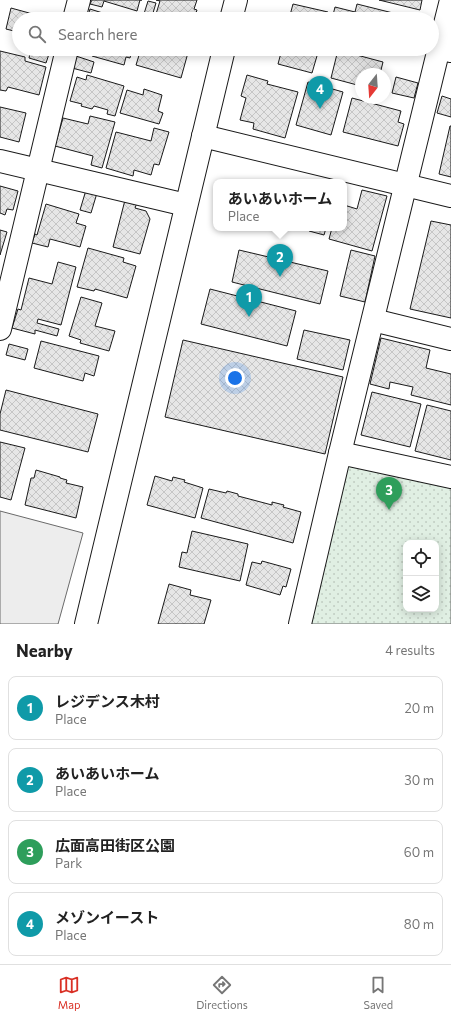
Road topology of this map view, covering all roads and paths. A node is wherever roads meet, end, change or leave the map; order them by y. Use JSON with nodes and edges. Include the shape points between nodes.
{"nodes":[{"id":1,"x":79,"y":0,"type":"edge"},
{"id":2,"x":236,"y":0,"type":"edge"},
{"id":3,"x":451,"y":0,"type":"edge"},
{"id":4,"x":76,"y":12,"type":"edge"},
{"id":5,"x":233,"y":12,"type":"edge"},
{"id":6,"x":445,"y":49,"type":"edge"},
{"id":7,"x":65,"y":56,"type":"edge"},
{"id":8,"x":222,"y":56,"type":"edge"},
{"id":9,"x":203,"y":136,"type":"junction"},
{"id":10,"x":0,"y":161,"type":"edge"},
{"id":11,"x":39,"y":170,"type":"junction"},
{"id":12,"x":406,"y":185,"type":"junction"},
{"id":13,"x":451,"y":196,"type":"edge"},
{"id":14,"x":186,"y":205,"type":"junction"},
{"id":15,"x":373,"y":320,"type":"junction"},
{"id":16,"x":0,"y":329,"type":"edge"},
{"id":17,"x":451,"y":338,"type":"edge"},
{"id":18,"x":340,"y":453,"type":"junction"},
{"id":19,"x":451,"y":477,"type":"edge"},
{"id":20,"x":86,"y":624,"type":"edge"},
{"id":21,"x":300,"y":624,"type":"edge"}],
"edges":[{"from":1,"to":4,"type":"street"},
{"from":2,"to":5,"type":"street"},
{"from":3,"to":6,"type":"street"},
{"from":6,"to":12,"type":"street"},
{"from":7,"to":11,"type":"street"},
{"from":8,"to":9,"type":"street"},
{"from":9,"to":12,"type":"street"},
{"from":9,"to":14,"type":"street"},
{"from":10,"to":11,"type":"street"},
{"from":11,"to":14,"type":"street"},
{"from":11,"to":16,"type":"street"},
{"from":12,"to":13,"type":"street"},
{"from":12,"to":15,"type":"street"},
{"from":14,"to":20,"type":"street"},
{"from":15,"to":17,"type":"street"},
{"from":15,"to":18,"type":"street"},
{"from":18,"to":19,"type":"street"},
{"from":18,"to":21,"type":"street"}]}
